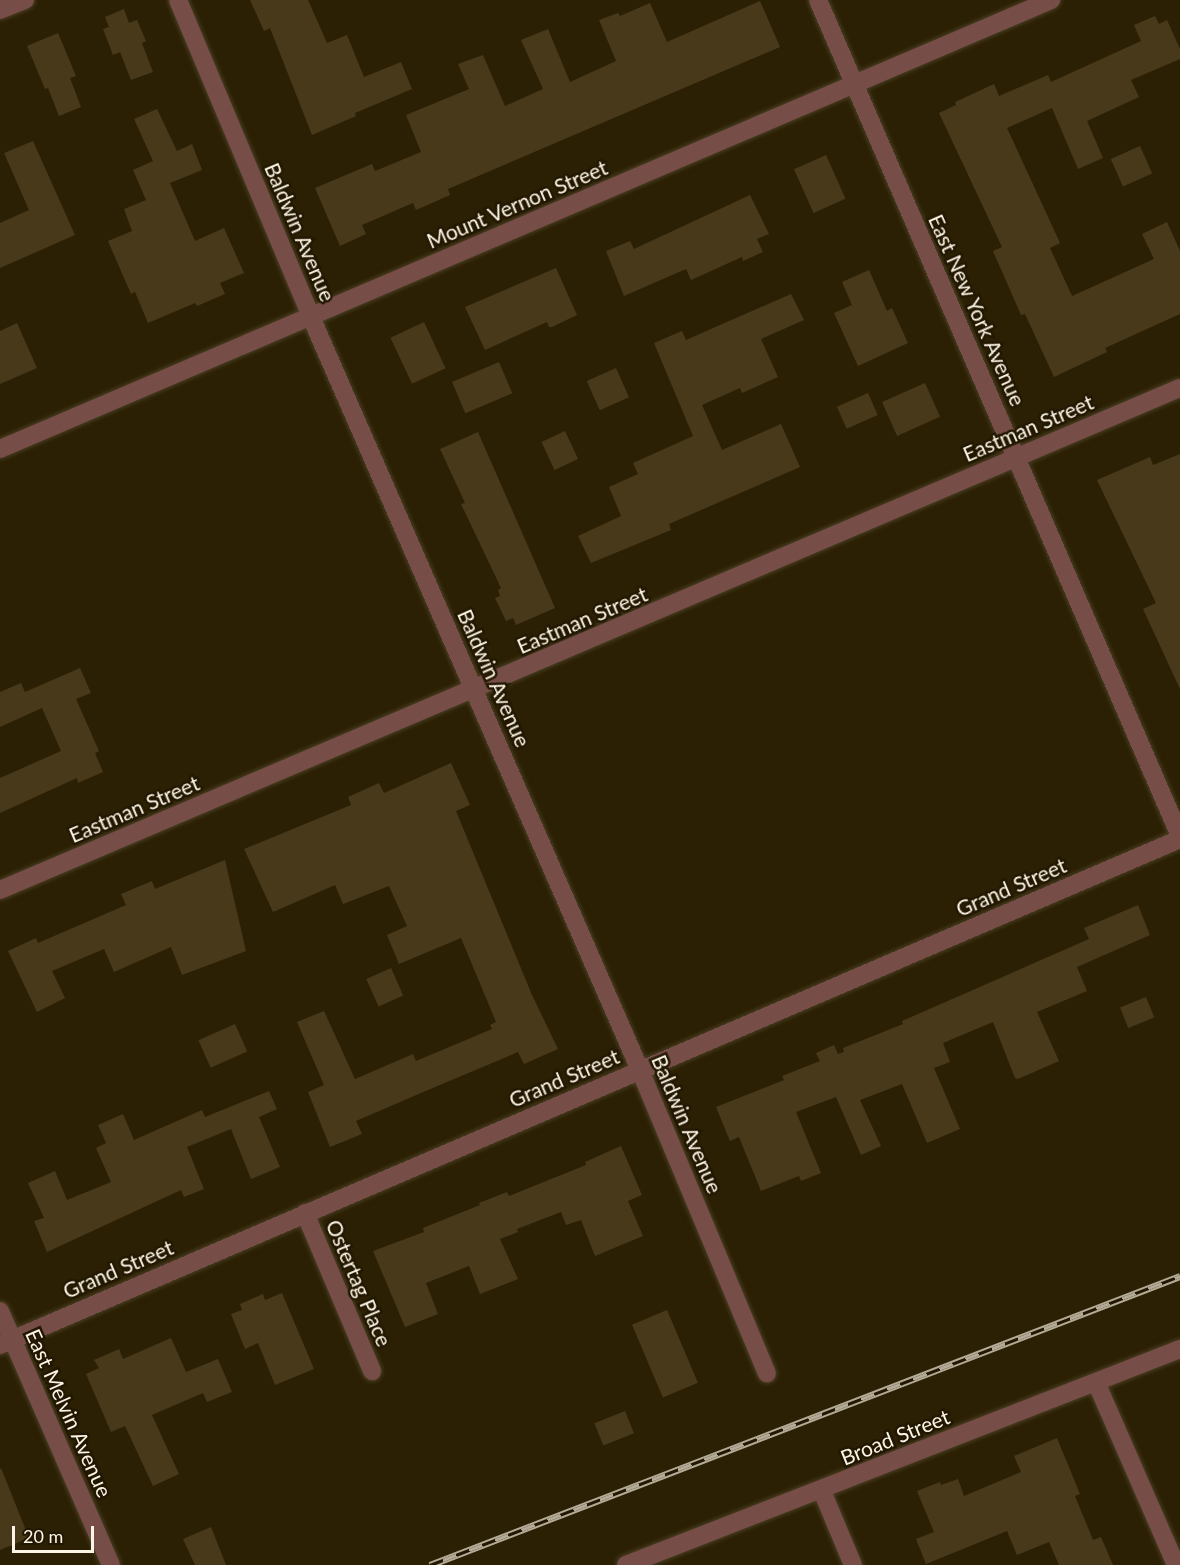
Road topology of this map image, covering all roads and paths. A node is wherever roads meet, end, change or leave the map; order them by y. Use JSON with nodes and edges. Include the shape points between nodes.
{"nodes":[{"id":1,"x":25,"y":0,"type":"edge"},
{"id":2,"x":178,"y":0,"type":"edge"},
{"id":3,"x":818,"y":0,"type":"edge"},
{"id":4,"x":1051,"y":0,"type":"edge"},
{"id":5,"x":0,"y":10,"type":"edge"},
{"id":6,"x":854,"y":84,"type":"junction"},
{"id":7,"x":311,"y":317,"type":"junction"},
{"id":8,"x":1180,"y":388,"type":"edge"},
{"id":9,"x":0,"y":449,"type":"edge"},
{"id":10,"x":1017,"y":457,"type":"junction"},
{"id":11,"x":475,"y":690,"type":"junction"},
{"id":12,"x":1180,"y":838,"type":"edge"},
{"id":13,"x":0,"y":890,"type":"edge"},
{"id":14,"x":640,"y":1070,"type":"junction"},
{"id":15,"x":305,"y":1213,"type":"junction"},
{"id":16,"x":0,"y":1311,"type":"edge"},
{"id":17,"x":6,"y":1342,"type":"edge"},
{"id":18,"x":1180,"y":1349,"type":"edge"},
{"id":19,"x":372,"y":1371,"type":"dead end"},
{"id":20,"x":767,"y":1374,"type":"dead end"},
{"id":21,"x":1096,"y":1382,"type":"junction"},
{"id":22,"x":822,"y":1491,"type":"junction"},
{"id":23,"x":111,"y":1565,"type":"edge"},
{"id":24,"x":626,"y":1565,"type":"edge"},
{"id":25,"x":853,"y":1565,"type":"edge"},
{"id":26,"x":1176,"y":1565,"type":"edge"}],
"edges":[{"from":1,"to":5,"type":"street"},
{"from":2,"to":7,"type":"street","name":"Baldwin Avenue"},
{"from":3,"to":6,"type":"street","name":"East New York Avenue"},
{"from":4,"to":6,"type":"street","name":"Mount Vernon Street"},
{"from":6,"to":7,"type":"street","name":"Mount Vernon Street"},
{"from":6,"to":10,"type":"street","name":"East New York Avenue"},
{"from":7,"to":9,"type":"street","name":"Mount Vernon Street"},
{"from":7,"to":11,"type":"street","name":"Baldwin Avenue"},
{"from":8,"to":10,"type":"street","name":"Eastman Street"},
{"from":10,"to":11,"type":"street","name":"Eastman Street"},
{"from":10,"to":12,"type":"street","name":"East New York Avenue"},
{"from":11,"to":13,"type":"street","name":"Eastman Street"},
{"from":11,"to":14,"type":"street","name":"Baldwin Avenue"},
{"from":12,"to":14,"type":"street","name":"Grand Street"},
{"from":14,"to":15,"type":"street","name":"Grand Street"},
{"from":14,"to":20,"type":"street","name":"Baldwin Avenue"},
{"from":15,"to":17,"type":"street","name":"Grand Street"},
{"from":15,"to":19,"type":"street","name":"Ostertag Place"},
{"from":16,"to":17,"type":"street","name":"East Melvin Avenue"},
{"from":17,"to":23,"type":"street","name":"East Melvin Avenue"},
{"from":18,"to":21,"type":"street","name":"Broad Street"},
{"from":21,"to":22,"type":"street","name":"Broad Street"},
{"from":21,"to":26,"type":"street"},
{"from":22,"to":24,"type":"street","name":"Broad Street"},
{"from":22,"to":25,"type":"street"}]}
